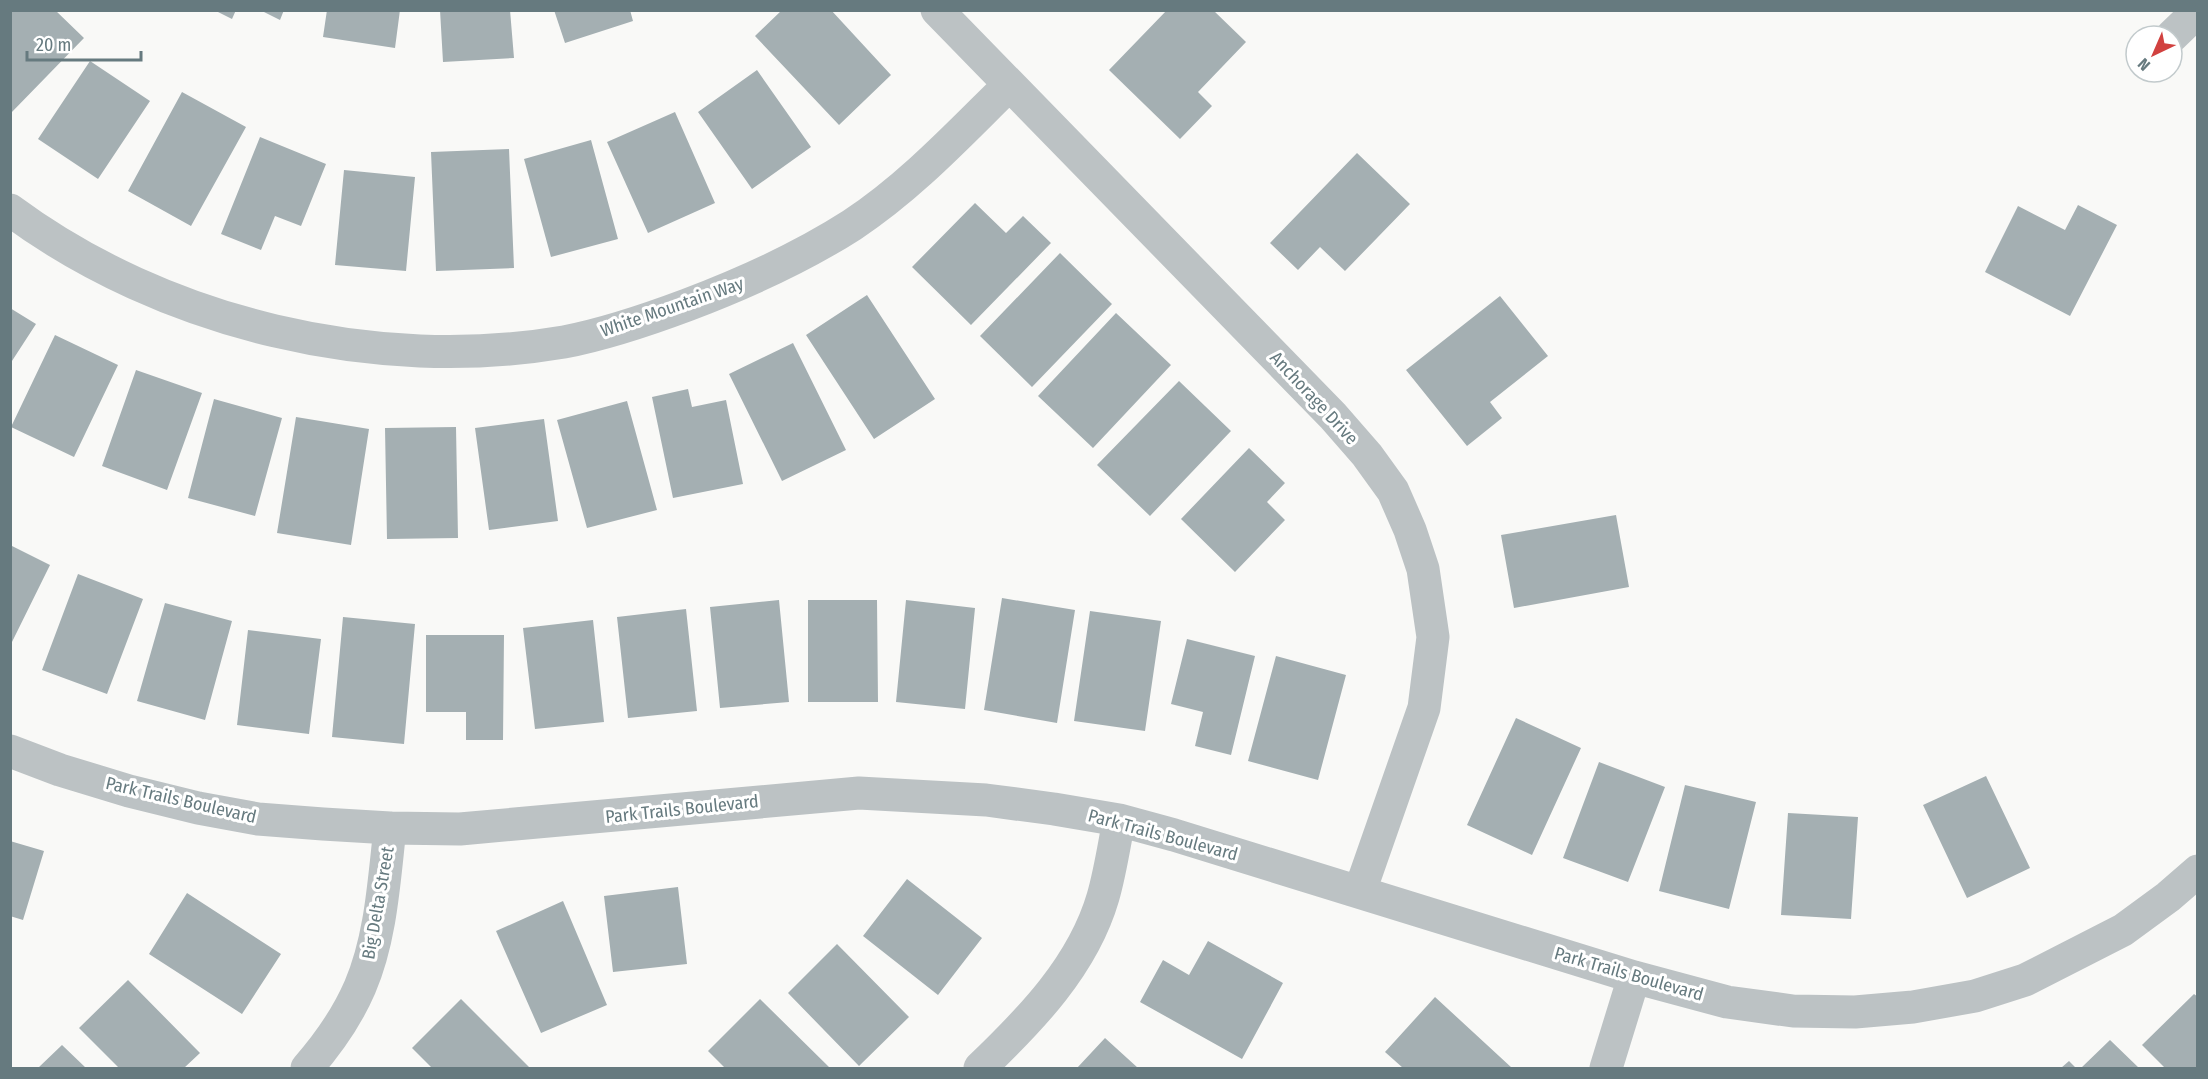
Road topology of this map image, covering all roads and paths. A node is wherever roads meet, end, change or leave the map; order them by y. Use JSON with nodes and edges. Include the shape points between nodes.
{"nodes":[{"id":1,"x":937,"y":10,"type":"edge"},
{"id":2,"x":2198,"y":11,"type":"edge"},
{"id":3,"x":2184,"y":24,"type":"edge"},
{"id":4,"x":1009,"y":85,"type":"junction"},
{"id":5,"x":10,"y":210,"type":"edge"},
{"id":6,"x":10,"y":751,"type":"edge"},
{"id":7,"x":1119,"y":820,"type":"junction"},
{"id":8,"x":390,"y":828,"type":"junction"},
{"id":9,"x":2198,"y":871,"type":"edge"},
{"id":10,"x":1360,"y":891,"type":"junction"},
{"id":11,"x":1634,"y":976,"type":"junction"},
{"id":12,"x":307,"y":1068,"type":"edge"},
{"id":13,"x":980,"y":1068,"type":"edge"},
{"id":14,"x":1605,"y":1068,"type":"edge"}],
"edges":[{"from":1,"to":4,"type":"street","name":"Anchorage Drive"},
{"from":2,"to":3,"type":"street"},
{"from":4,"to":5,"type":"street","name":"White Mountain Way","via":[[891,197],[814,248],[769,272],[671,311],[565,342],[418,352],[327,341],[266,328],[121,278]]},
{"from":4,"to":10,"type":"street","name":"Anchorage Drive","via":[[1333,416],[1393,491],[1406,520],[1429,601],[1433,638],[1429,676],[1413,745]]},
{"from":6,"to":8,"type":"street","name":"Park Trails Boulevard","via":[[129,791],[198,808],[258,819]]},
{"from":7,"to":8,"type":"street","name":"Park Trails Boulevard","via":[[986,800],[859,793],[520,825]]},
{"from":7,"to":10,"type":"street","name":"Park Trails Boulevard"},
{"from":7,"to":13,"type":"street","via":[[1103,897],[1092,927],[1058,983]]},
{"from":8,"to":12,"type":"street","name":"Big Delta Street","via":[[376,929],[360,987],[332,1037]]},
{"from":9,"to":11,"type":"street","name":"Park Trails Boulevard","via":[[2123,930],[2025,980],[1975,996],[1855,1012],[1793,1011],[1727,1002]]},
{"from":10,"to":11,"type":"street","name":"Park Trails Boulevard"},
{"from":11,"to":14,"type":"street"}]}
